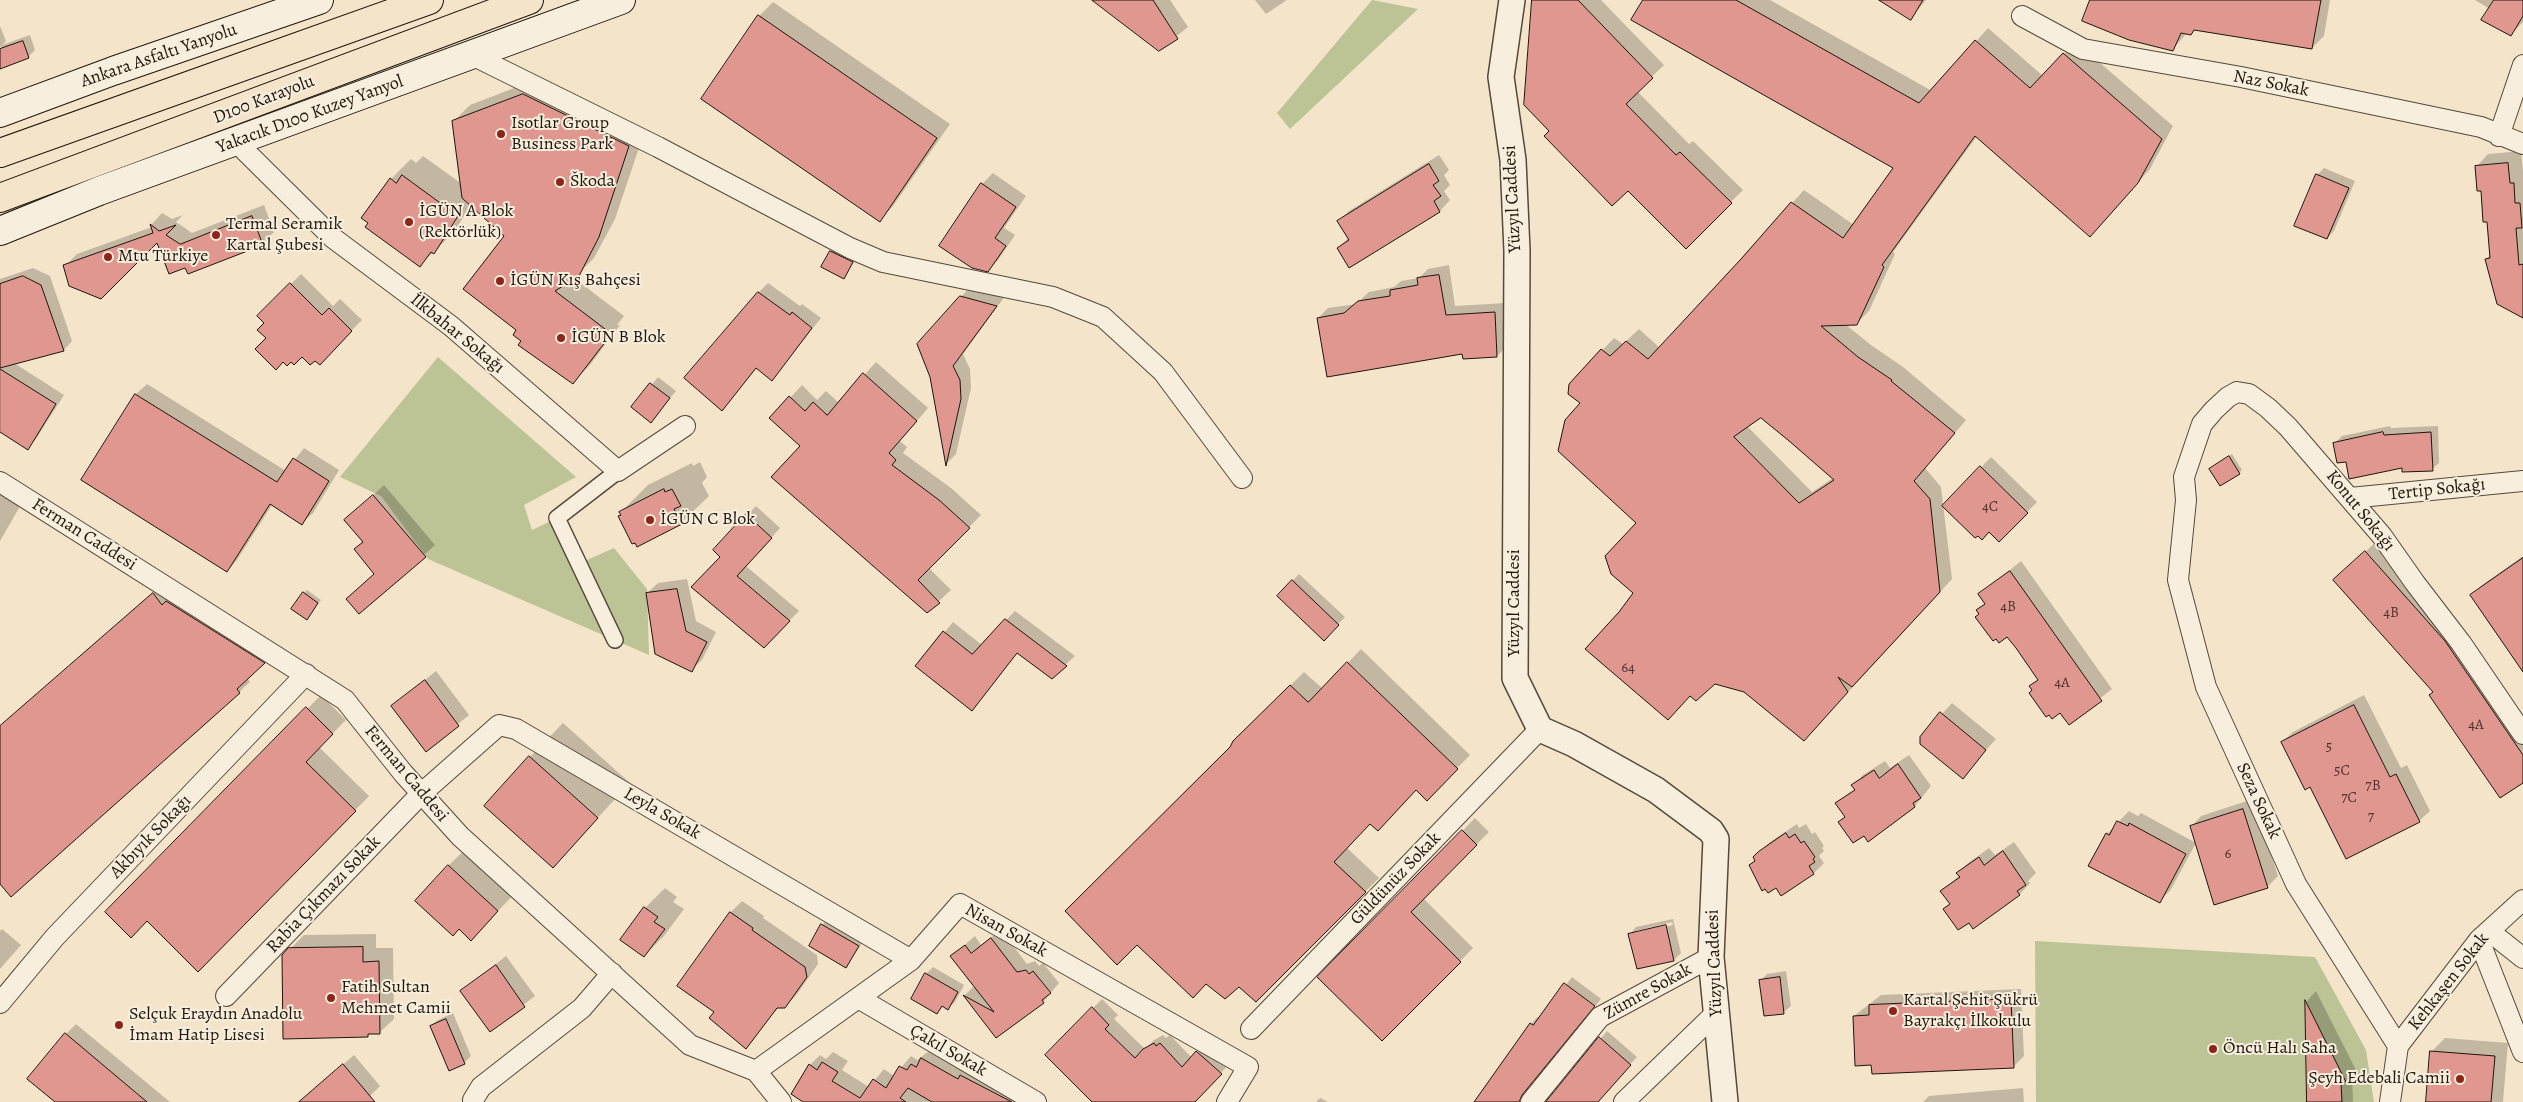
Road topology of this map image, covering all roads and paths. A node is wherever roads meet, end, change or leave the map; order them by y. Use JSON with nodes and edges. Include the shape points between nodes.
{"nodes":[{"id":1,"x":319,"y":0,"type":"edge"},
{"id":2,"x":429,"y":0,"type":"edge"},
{"id":3,"x":529,"y":0,"type":"edge"},
{"id":4,"x":621,"y":0,"type":"edge"},
{"id":5,"x":1512,"y":0,"type":"edge"},
{"id":6,"x":2022,"y":16,"type":"dead end"},
{"id":7,"x":474,"y":56,"type":"junction"},
{"id":8,"x":2523,"y":65,"type":"edge"},
{"id":9,"x":0,"y":113,"type":"edge"},
{"id":10,"x":2499,"y":136,"type":"junction"},
{"id":11,"x":236,"y":142,"type":"junction"},
{"id":12,"x":2523,"y":144,"type":"edge"},
{"id":13,"x":0,"y":153,"type":"edge"},
{"id":14,"x":0,"y":198,"type":"edge"},
{"id":15,"x":0,"y":231,"type":"edge"},
{"id":16,"x":685,"y":426,"type":"dead end"},
{"id":17,"x":618,"y":471,"type":"junction"},
{"id":18,"x":2184,"y":477,"type":"joint"},
{"id":19,"x":1242,"y":478,"type":"dead end"},
{"id":20,"x":2523,"y":481,"type":"edge"},
{"id":21,"x":0,"y":482,"type":"edge"},
{"id":22,"x":2350,"y":498,"type":"junction"},
{"id":23,"x":615,"y":640,"type":"dead end"},
{"id":24,"x":306,"y":674,"type":"junction"},
{"id":25,"x":1540,"y":729,"type":"junction"},
{"id":26,"x":2523,"y":734,"type":"edge"},
{"id":27,"x":421,"y":794,"type":"junction"},
{"id":28,"x":2523,"y":900,"type":"edge"},
{"id":29,"x":2484,"y":935,"type":"junction"},
{"id":30,"x":1712,"y":957,"type":"junction"},
{"id":31,"x":2523,"y":958,"type":"edge"},
{"id":32,"x":911,"y":960,"type":"junction"},
{"id":33,"x":612,"y":973,"type":"junction"},
{"id":34,"x":226,"y":996,"type":"dead end"},
{"id":35,"x":860,"y":999,"type":"junction"},
{"id":36,"x":0,"y":1003,"type":"edge"},
{"id":37,"x":1716,"y":1013,"type":"junction"},
{"id":38,"x":1251,"y":1029,"type":"dead end"},
{"id":39,"x":2398,"y":1046,"type":"junction"},
{"id":40,"x":2523,"y":1052,"type":"edge"},
{"id":41,"x":756,"y":1071,"type":"junction"},
{"id":42,"x":473,"y":1101,"type":"edge"},
{"id":43,"x":781,"y":1102,"type":"edge"},
{"id":44,"x":1036,"y":1102,"type":"edge"},
{"id":45,"x":1227,"y":1102,"type":"edge"},
{"id":46,"x":1531,"y":1102,"type":"edge"},
{"id":47,"x":1624,"y":1102,"type":"edge"},
{"id":48,"x":1725,"y":1102,"type":"edge"},
{"id":49,"x":2390,"y":1102,"type":"edge"}],
"edges":[{"from":1,"to":9,"type":"main road","name":"Ankara Asfaltı Yanyolu"},
{"from":2,"to":13,"type":"highway","name":"D100 Karayolu"},
{"from":3,"to":14,"type":"highway","name":"D100 Karayolu"},
{"from":4,"to":7,"type":"main road","name":"Yakacık D100 Kuzey Yanyol"},
{"from":5,"to":25,"type":"street","name":"Yüzyıl Caddesi","via":[[1501,77],[1513,160],[1517,252],[1515,678]]},
{"from":6,"to":10,"type":"street","name":"Naz Sokak","via":[[2083,49],[2326,94],[2481,127]]},
{"from":7,"to":11,"type":"main road","name":"Yakacık D100 Kuzey Yanyol"},
{"from":7,"to":19,"type":"street","via":[[883,262],[1053,297],[1103,317],[1163,372]]},
{"from":8,"to":10,"type":"street"},
{"from":10,"to":12,"type":"street","name":"Naz Sokak"},
{"from":11,"to":15,"type":"main road","name":"Yakacık D100 Kuzey Yanyol"},
{"from":11,"to":17,"type":"street","name":"İlkbahar Sokağı","via":[[333,238],[451,326]]},
{"from":16,"to":17,"type":"street"},
{"from":17,"to":23,"type":"street","via":[[557,518]]},
{"from":18,"to":22,"type":"street","name":"Konut Sokağı","via":[[2202,424],[2237,392],[2248,394],[2268,408]]},
{"from":18,"to":39,"type":"street","name":"Seza Sokak","via":[[2186,500],[2178,580],[2206,687],[2296,884]]},
{"from":20,"to":22,"type":"street","name":"Tertip Sokağı"},
{"from":21,"to":24,"type":"street","name":"Ferman Caddesi"},
{"from":22,"to":26,"type":"street","name":"Konut Sokağı","via":[[2461,643]]},
{"from":24,"to":27,"type":"street","name":"Ferman Caddesi","via":[[345,700]]},
{"from":24,"to":36,"type":"street","name":"Akbıyık Sokağı","via":[[55,937]]},
{"from":25,"to":30,"type":"street","name":"Yüzyıl Caddesi","via":[[1574,744],[1656,790],[1714,835],[1717,846]]},
{"from":25,"to":38,"type":"street","name":"Güldünüz Sokak"},
{"from":27,"to":32,"type":"street","name":"Leyla Sokak","via":[[499,725],[516,729]]},
{"from":27,"to":33,"type":"street","name":"Ferman Caddesi","via":[[460,836]]},
{"from":27,"to":34,"type":"street","name":"Rabia Çıkmazı Sokak"},
{"from":28,"to":29,"type":"street","name":"Kehkaşen Sokak"},
{"from":29,"to":31,"type":"street"},
{"from":29,"to":39,"type":"street","name":"Kehkaşen Sokak"},
{"from":29,"to":40,"type":"street"},
{"from":30,"to":37,"type":"street","name":"Yüzyıl Caddesi"},
{"from":30,"to":46,"type":"street","name":"Zümre Sokak","via":[[1600,1017]]},
{"from":32,"to":35,"type":"street","name":"Nisan Sokak"},
{"from":32,"to":45,"type":"street","name":"Nisan Sokak","via":[[960,904],[1248,1067]]},
{"from":33,"to":41,"type":"street","name":"Ferman Caddesi","via":[[690,1044]]},
{"from":33,"to":42,"type":"street","via":[[582,1008],[481,1087]]},
{"from":35,"to":41,"type":"street","name":"Nisan Sokak"},
{"from":35,"to":44,"type":"street","name":"Çakıl Sokak"},
{"from":37,"to":47,"type":"street"},
{"from":37,"to":48,"type":"street","name":"Yüzyıl Caddesi"},
{"from":39,"to":49,"type":"street"},
{"from":41,"to":43,"type":"street","name":"Ferman Caddesi"}]}
